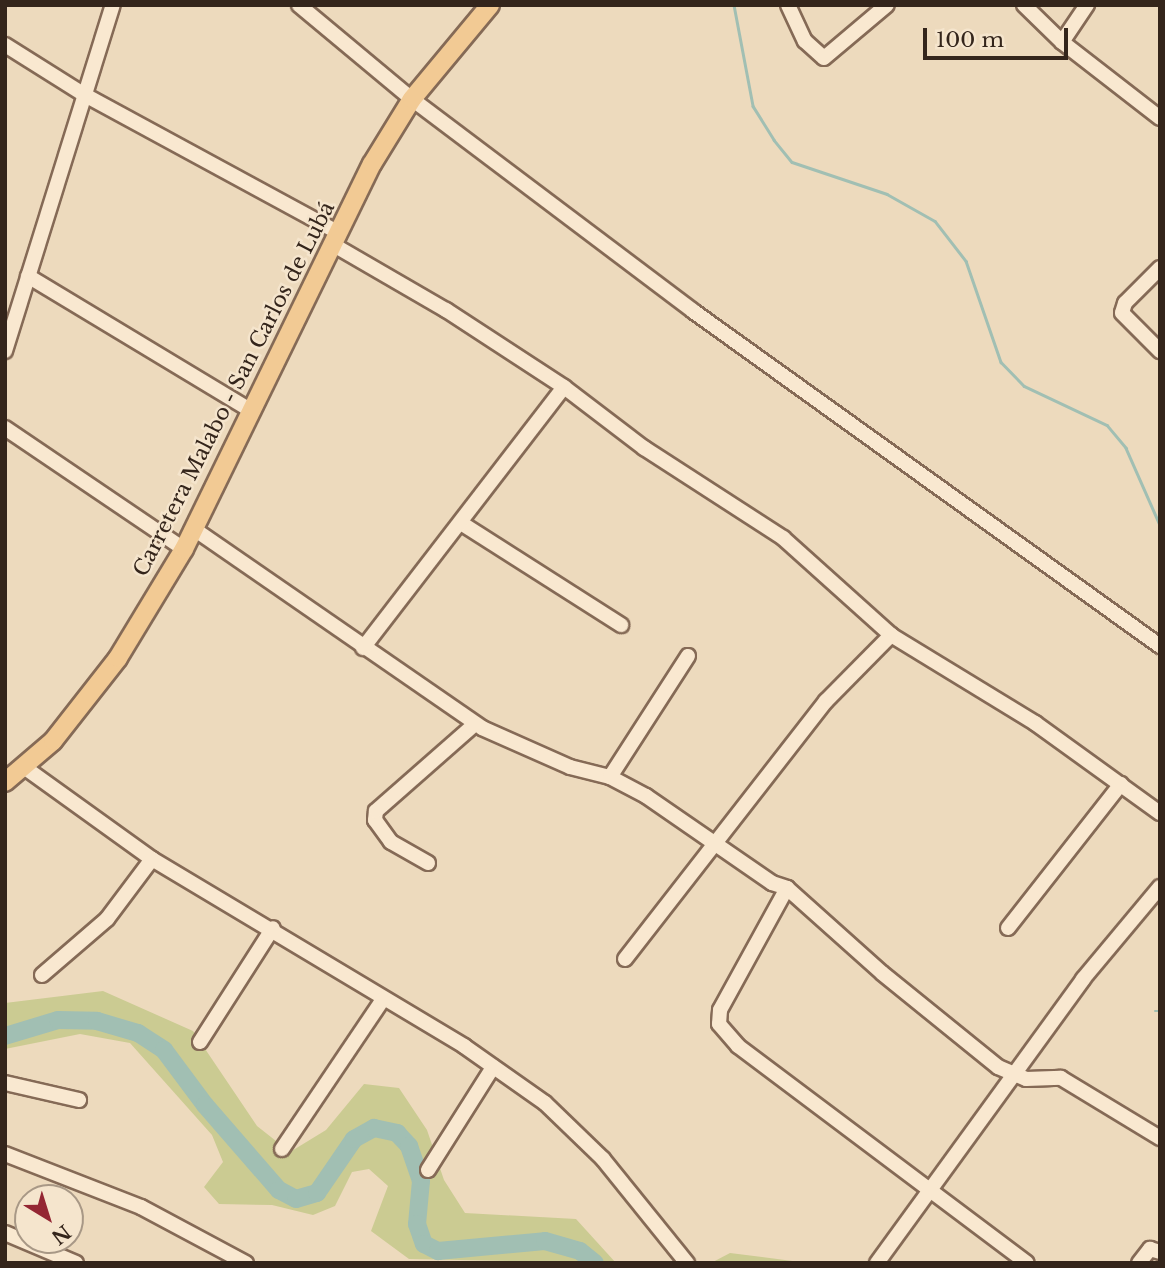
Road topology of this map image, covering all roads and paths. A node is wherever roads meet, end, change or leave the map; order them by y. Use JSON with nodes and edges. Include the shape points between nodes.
{"nodes":[{"id":1,"x":113,"y":5,"type":"edge"},
{"id":2,"x":299,"y":5,"type":"edge"},
{"id":3,"x":490,"y":5,"type":"edge"},
{"id":4,"x":788,"y":5,"type":"edge"},
{"id":5,"x":887,"y":5,"type":"edge"},
{"id":6,"x":1024,"y":5,"type":"edge"},
{"id":7,"x":1087,"y":5,"type":"edge"},
{"id":8,"x":1062,"y":42,"type":"junction"},
{"id":9,"x":5,"y":44,"type":"edge"},
{"id":10,"x":83,"y":94,"type":"junction"},
{"id":11,"x":412,"y":99,"type":"junction"},
{"id":12,"x":1160,"y":118,"type":"edge"},
{"id":13,"x":336,"y":238,"type":"junction"},
{"id":14,"x":1160,"y":268,"type":"edge"},
{"id":15,"x":28,"y":276,"type":"junction"},
{"id":16,"x":5,"y":351,"type":"edge"},
{"id":17,"x":1160,"y":351,"type":"edge"},
{"id":18,"x":564,"y":387,"type":"junction"},
{"id":19,"x":252,"y":411,"type":"junction"},
{"id":20,"x":5,"y":428,"type":"edge"},
{"id":21,"x":461,"y":523,"type":"junction"},
{"id":22,"x":194,"y":529,"type":"junction"},
{"id":23,"x":184,"y":549,"type":"junction"},
{"id":24,"x":621,"y":625,"type":"dead end"},
{"id":25,"x":891,"y":635,"type":"junction"},
{"id":26,"x":1160,"y":646,"type":"edge"},
{"id":27,"x":363,"y":649,"type":"junction"},
{"id":28,"x":688,"y":656,"type":"dead end"},
{"id":29,"x":475,"y":724,"type":"junction"},
{"id":30,"x":24,"y":767,"type":"junction"},
{"id":31,"x":610,"y":777,"type":"junction"},
{"id":32,"x":5,"y":782,"type":"edge"},
{"id":33,"x":1121,"y":784,"type":"junction"},
{"id":34,"x":1160,"y":813,"type":"edge"},
{"id":35,"x":717,"y":845,"type":"junction"},
{"id":36,"x":152,"y":859,"type":"junction"},
{"id":37,"x":428,"y":863,"type":"dead end"},
{"id":38,"x":1160,"y":887,"type":"edge"},
{"id":39,"x":787,"y":888,"type":"junction"},
{"id":40,"x":273,"y":928,"type":"junction"},
{"id":41,"x":1008,"y":928,"type":"dead end"},
{"id":42,"x":625,"y":959,"type":"dead end"},
{"id":43,"x":42,"y":975,"type":"dead end"},
{"id":44,"x":383,"y":999,"type":"junction"},
{"id":45,"x":200,"y":1042,"type":"dead end"},
{"id":46,"x":494,"y":1067,"type":"junction"},
{"id":47,"x":1013,"y":1075,"type":"junction"},
{"id":48,"x":5,"y":1083,"type":"edge"},
{"id":49,"x":79,"y":1100,"type":"dead end"},
{"id":50,"x":1160,"y":1138,"type":"edge"},
{"id":51,"x":282,"y":1149,"type":"dead end"},
{"id":52,"x":5,"y":1154,"type":"edge"},
{"id":53,"x":428,"y":1170,"type":"dead end"},
{"id":54,"x":929,"y":1190,"type":"junction"},
{"id":55,"x":5,"y":1233,"type":"edge"},
{"id":56,"x":1160,"y":1252,"type":"edge"},
{"id":57,"x":76,"y":1263,"type":"edge"},
{"id":58,"x":246,"y":1263,"type":"edge"},
{"id":59,"x":687,"y":1263,"type":"edge"},
{"id":60,"x":877,"y":1263,"type":"edge"},
{"id":61,"x":1027,"y":1263,"type":"edge"},
{"id":62,"x":1139,"y":1263,"type":"edge"}],
"edges":[{"from":1,"to":10,"type":"street"},
{"from":2,"to":11,"type":"street"},
{"from":3,"to":11,"type":"main road","name":"Carretera Malabo - San Carlos de Lubá"},
{"from":4,"to":5,"type":"street","via":[[805,41],[824,58]]},
{"from":6,"to":8,"type":"street"},
{"from":7,"to":8,"type":"street"},
{"from":8,"to":12,"type":"street"},
{"from":9,"to":10,"type":"street"},
{"from":10,"to":13,"type":"street"},
{"from":10,"to":15,"type":"street"},
{"from":11,"to":13,"type":"main road","name":"Carretera Malabo - San Carlos de Lubá","via":[[372,163]]},
{"from":11,"to":26,"type":"street","via":[[693,311]]},
{"from":13,"to":18,"type":"street"},
{"from":13,"to":19,"type":"main road","name":"Carretera Malabo - San Carlos de Lubá"},
{"from":14,"to":17,"type":"street","via":[[1125,303],[1122,313]]},
{"from":15,"to":16,"type":"street"},
{"from":15,"to":19,"type":"street"},
{"from":18,"to":21,"type":"street"},
{"from":18,"to":25,"type":"street","via":[[644,448],[783,538]]},
{"from":19,"to":22,"type":"main road","name":"Carretera Malabo - San Carlos de Lubá"},
{"from":20,"to":23,"type":"street"},
{"from":21,"to":24,"type":"street"},
{"from":21,"to":27,"type":"street"},
{"from":22,"to":23,"type":"main road","name":"Carretera Malabo - San Carlos de Lubá"},
{"from":22,"to":27,"type":"street"},
{"from":23,"to":30,"type":"main road","name":"Carretera Malabo - San Carlos de Lubá","via":[[118,658],[79,712]]},
{"from":25,"to":33,"type":"street","via":[[1035,723]]},
{"from":25,"to":35,"type":"street","via":[[826,701]]},
{"from":27,"to":29,"type":"street"},
{"from":28,"to":31,"type":"street"},
{"from":29,"to":31,"type":"street","via":[[570,767]]},
{"from":29,"to":37,"type":"street","via":[[376,811],[375,820],[391,842]]},
{"from":30,"to":32,"type":"main road","name":"Carretera Malabo - San Carlos de Lubá"},
{"from":30,"to":36,"type":"street"},
{"from":31,"to":35,"type":"street"},
{"from":33,"to":34,"type":"street"},
{"from":33,"to":41,"type":"street"},
{"from":35,"to":39,"type":"street","via":[[772,883]]},
{"from":35,"to":42,"type":"street"},
{"from":36,"to":40,"type":"street"},
{"from":36,"to":43,"type":"street","via":[[107,919]]},
{"from":38,"to":47,"type":"street","via":[[1124,925]]},
{"from":39,"to":47,"type":"street","via":[[919,1004]]},
{"from":39,"to":54,"type":"street","via":[[720,1010],[719,1024],[738,1046]]},
{"from":40,"to":44,"type":"street"},
{"from":40,"to":45,"type":"street"},
{"from":44,"to":46,"type":"street"},
{"from":44,"to":51,"type":"street"},
{"from":46,"to":53,"type":"street"},
{"from":46,"to":59,"type":"street","via":[[579,1132]]},
{"from":47,"to":50,"type":"street","via":[[1061,1078]]},
{"from":47,"to":54,"type":"street"},
{"from":48,"to":49,"type":"street"},
{"from":52,"to":58,"type":"street","via":[[141,1207]]},
{"from":54,"to":60,"type":"street"},
{"from":54,"to":61,"type":"street"},
{"from":55,"to":57,"type":"street"},
{"from":56,"to":62,"type":"street","via":[[1150,1249]]}]}
